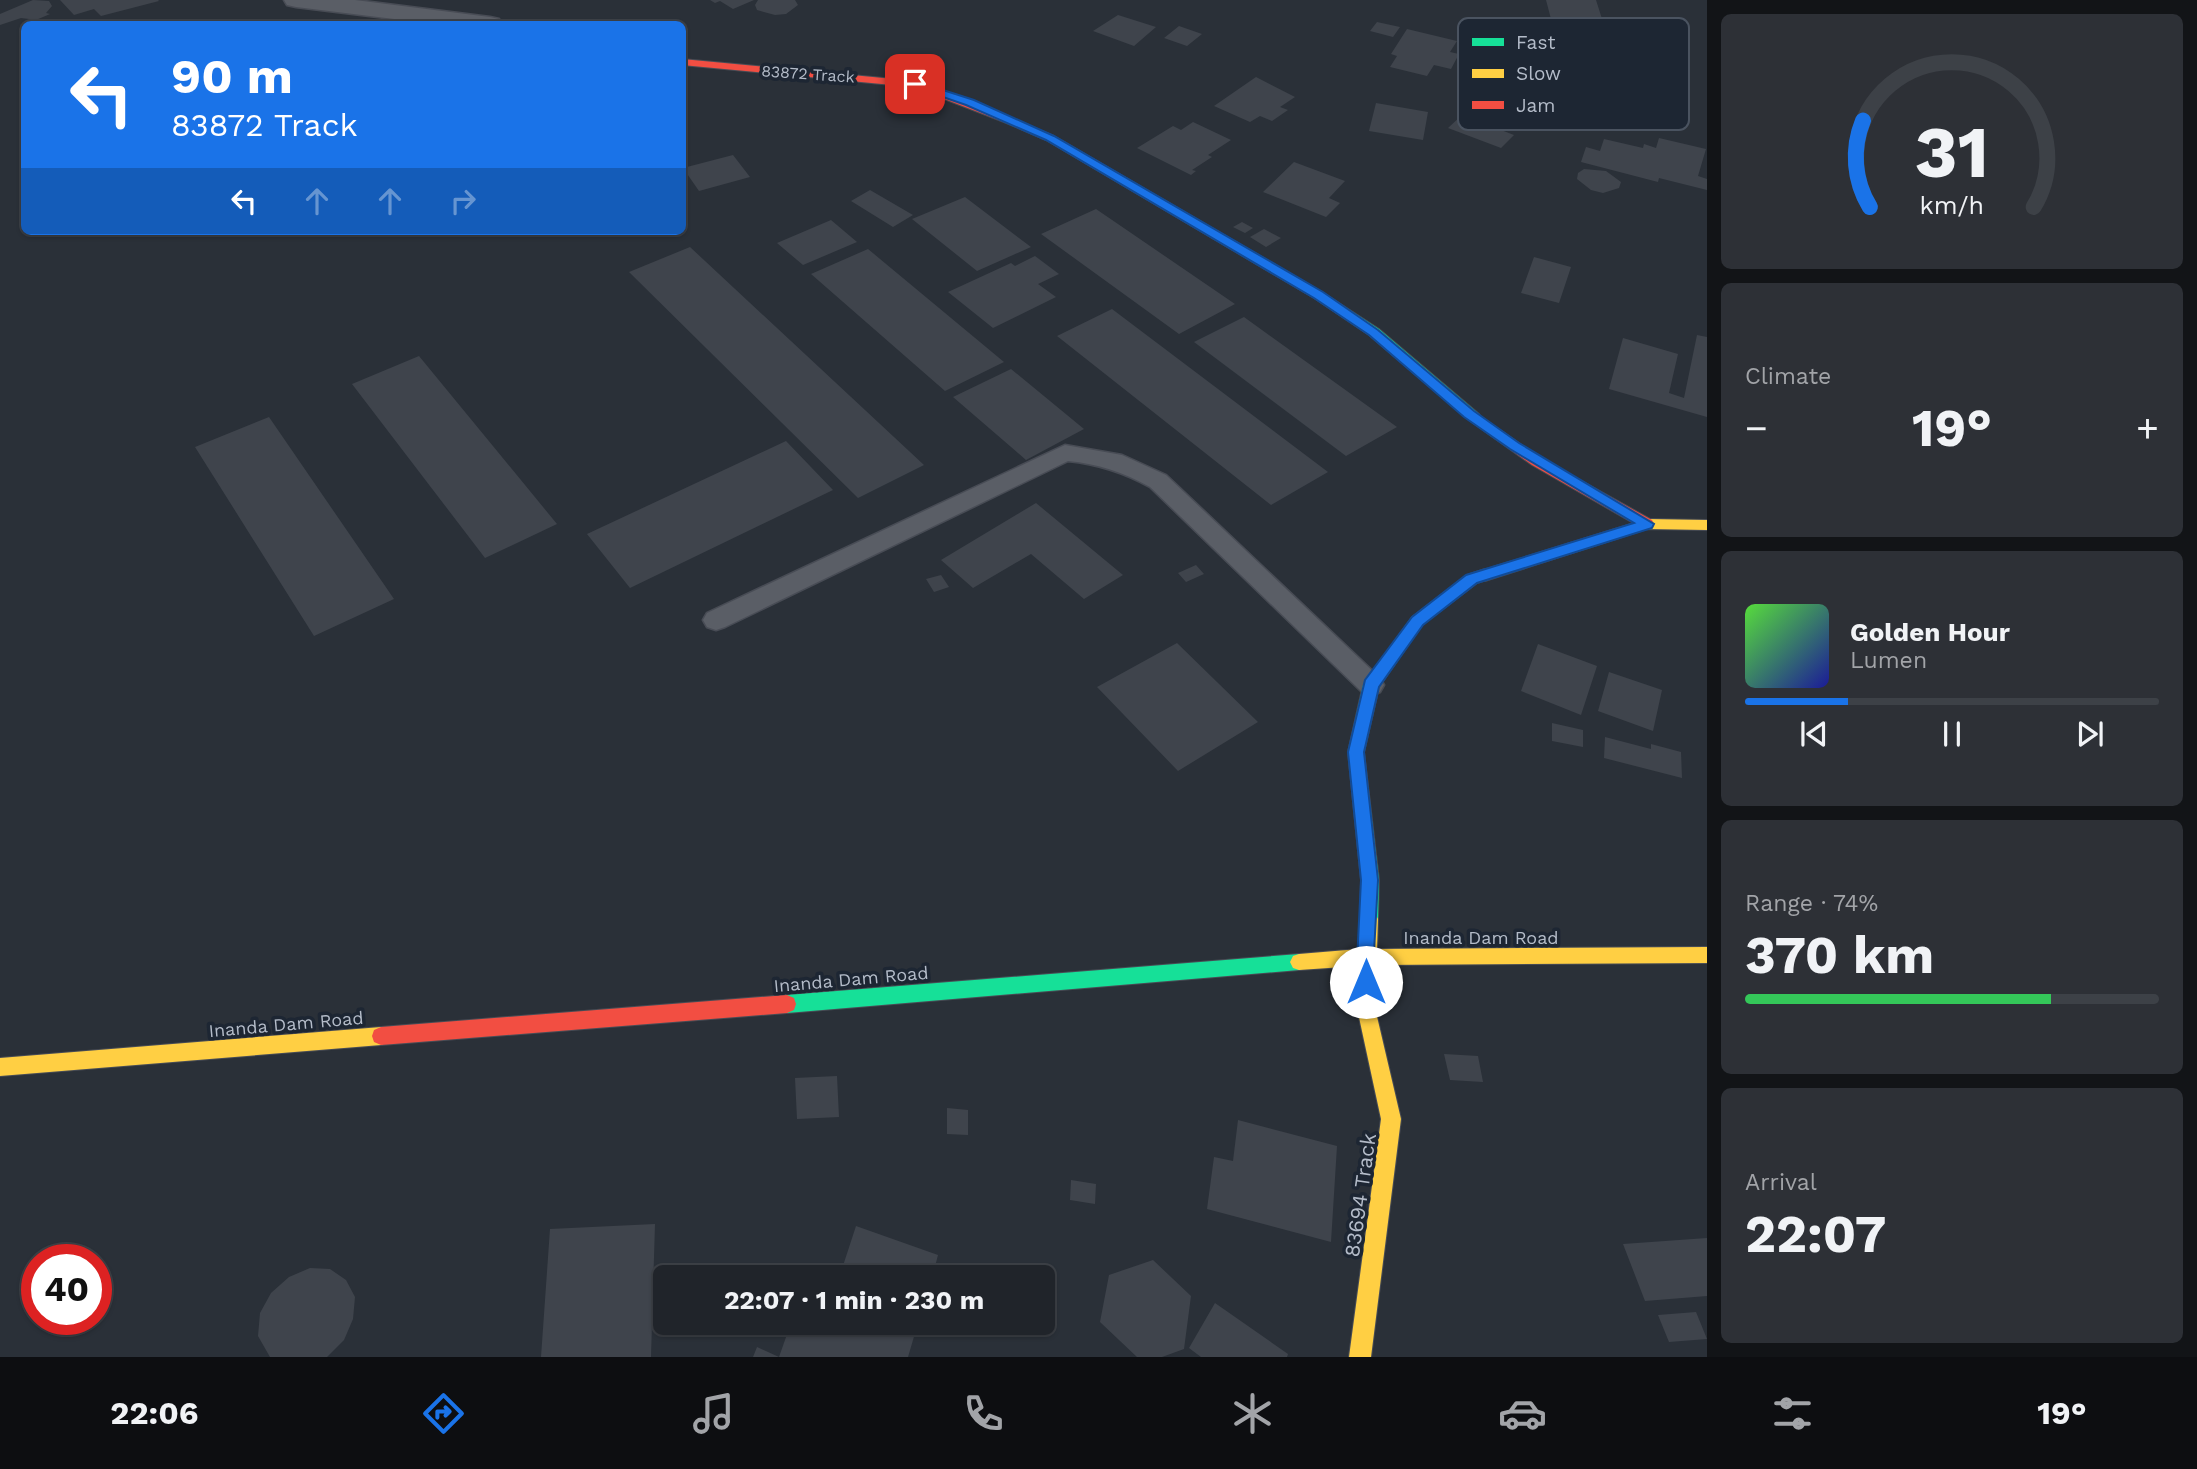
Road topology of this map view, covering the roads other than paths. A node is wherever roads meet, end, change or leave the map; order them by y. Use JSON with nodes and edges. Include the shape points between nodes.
{"nodes":[{"id":1,"x":296,"y":0,"type":"edge"},
{"id":2,"x":467,"y":21,"type":"edge"},
{"id":3,"x":686,"y":62,"type":"edge"},
{"id":4,"x":1647,"y":524,"type":"junction"},
{"id":5,"x":1707,"y":525,"type":"edge"},
{"id":6,"x":716,"y":620,"type":"dead end"},
{"id":7,"x":1371,"y":685,"type":"junction"},
{"id":8,"x":1707,"y":955,"type":"edge"},
{"id":9,"x":1366,"y":957,"type":"junction"},
{"id":10,"x":0,"y":1067,"type":"edge"},
{"id":11,"x":1360,"y":1357,"type":"edge"}],
"edges":[{"from":1,"to":2,"type":"street"},
{"from":3,"to":4,"type":"street","name":"83872 Track","via":[[915,84],[1050,138],[1318,295],[1374,332],[1469,414],[1514,446]]},
{"from":4,"to":5,"type":"street"},
{"from":4,"to":7,"type":"street","via":[[1472,579],[1417,621]]},
{"from":6,"to":7,"type":"lane","via":[[1065,453],[1089,454],[1128,464],[1158,481]]},
{"from":7,"to":9,"type":"street","name":"83694 Track","via":[[1356,752],[1370,880]]},
{"from":8,"to":9,"type":"street","name":"Inanda Dam Road"},
{"from":9,"to":10,"type":"street","name":"Inanda Dam Road"},
{"from":9,"to":11,"type":"street","name":"83694 Track","via":[[1366,1008],[1391,1119]]}]}
